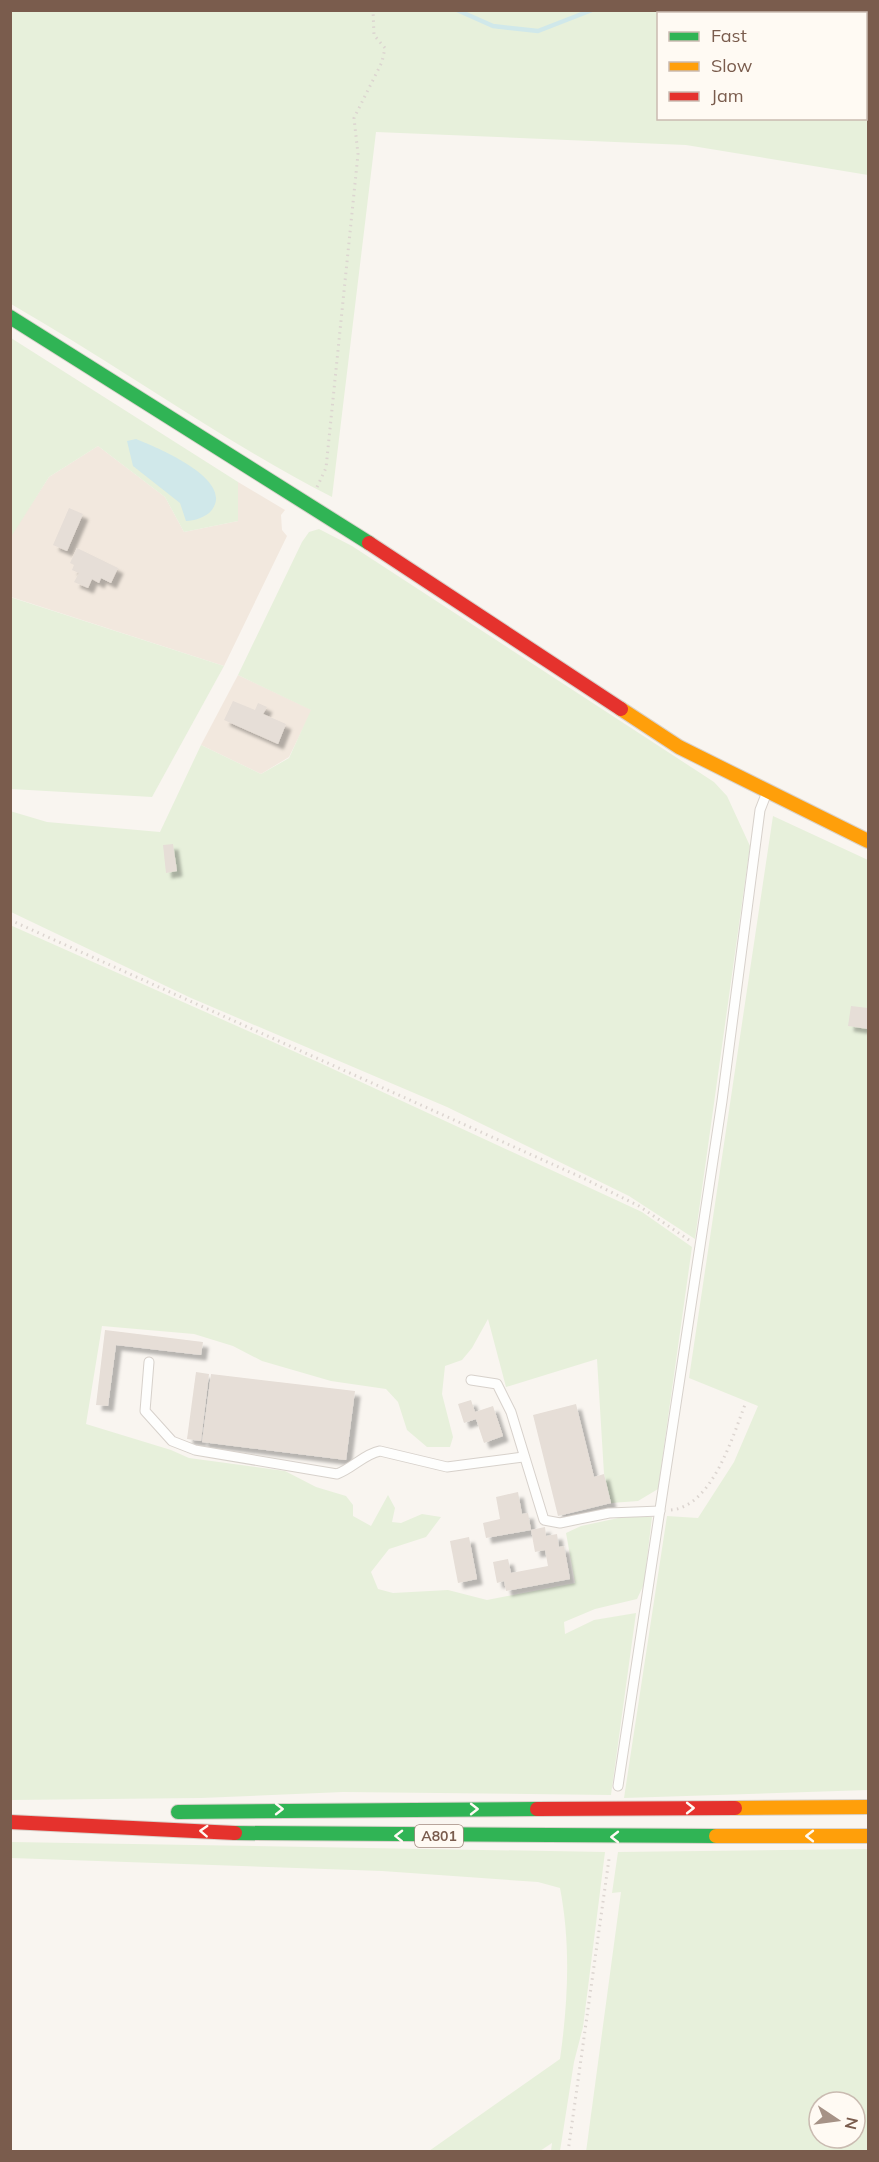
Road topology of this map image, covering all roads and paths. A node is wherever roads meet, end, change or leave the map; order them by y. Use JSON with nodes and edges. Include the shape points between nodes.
{"nodes":[{"id":1,"x":373,"y":10,"type":"edge"},
{"id":2,"x":10,"y":317,"type":"edge"},
{"id":3,"x":310,"y":505,"type":"junction"},
{"id":4,"x":767,"y":792,"type":"junction"},
{"id":5,"x":868,"y":841,"type":"edge"},
{"id":6,"x":10,"y":920,"type":"edge"},
{"id":7,"x":700,"y":1244,"type":"junction"},
{"id":8,"x":149,"y":1362,"type":"dead end"},
{"id":9,"x":471,"y":1380,"type":"dead end"},
{"id":10,"x":746,"y":1402,"type":"dead end"},
{"id":11,"x":523,"y":1457,"type":"junction"},
{"id":12,"x":660,"y":1511,"type":"junction"},
{"id":13,"x":618,"y":1786,"type":"dead end"},
{"id":14,"x":868,"y":1806,"type":"edge"},
{"id":15,"x":165,"y":1812,"type":"dead end"},
{"id":16,"x":129,"y":1813,"type":"dead end"},
{"id":17,"x":10,"y":1816,"type":"edge"},
{"id":18,"x":10,"y":1822,"type":"edge"},
{"id":19,"x":868,"y":1836,"type":"edge"},
{"id":20,"x":609,"y":1858,"type":"dead end"},
{"id":21,"x":568,"y":2151,"type":"edge"}],
"edges":[{"from":1,"to":3,"type":"path","via":[[374,35],[385,48],[354,118],[358,154],[326,468]]},
{"from":2,"to":3,"type":"main road"},
{"from":3,"to":4,"type":"main road","via":[[679,747]]},
{"from":4,"to":5,"type":"main road"},
{"from":4,"to":7,"type":"lane","via":[[760,810]]},
{"from":6,"to":7,"type":"path","via":[[583,1178],[639,1206],[686,1239]]},
{"from":7,"to":12,"type":"lane"},
{"from":8,"to":11,"type":"lane","via":[[144,1411],[172,1441],[195,1450],[337,1474],[380,1451],[447,1467]]},
{"from":9,"to":11,"type":"lane","via":[[497,1384],[511,1412]]},
{"from":10,"to":12,"type":"path","via":[[721,1466],[697,1497],[676,1509]]},
{"from":11,"to":12,"type":"lane","via":[[544,1520],[560,1524],[609,1513]]},
{"from":12,"to":13,"type":"lane"},
{"from":15,"to":14,"type":"main road","number":"A801","one_way":true},
{"from":16,"to":17,"type":"main road"},
{"from":19,"to":18,"type":"main road","number":"A801","one_way":true,"via":[[262,1834]]},
{"from":20,"to":21,"type":"path"}]}
